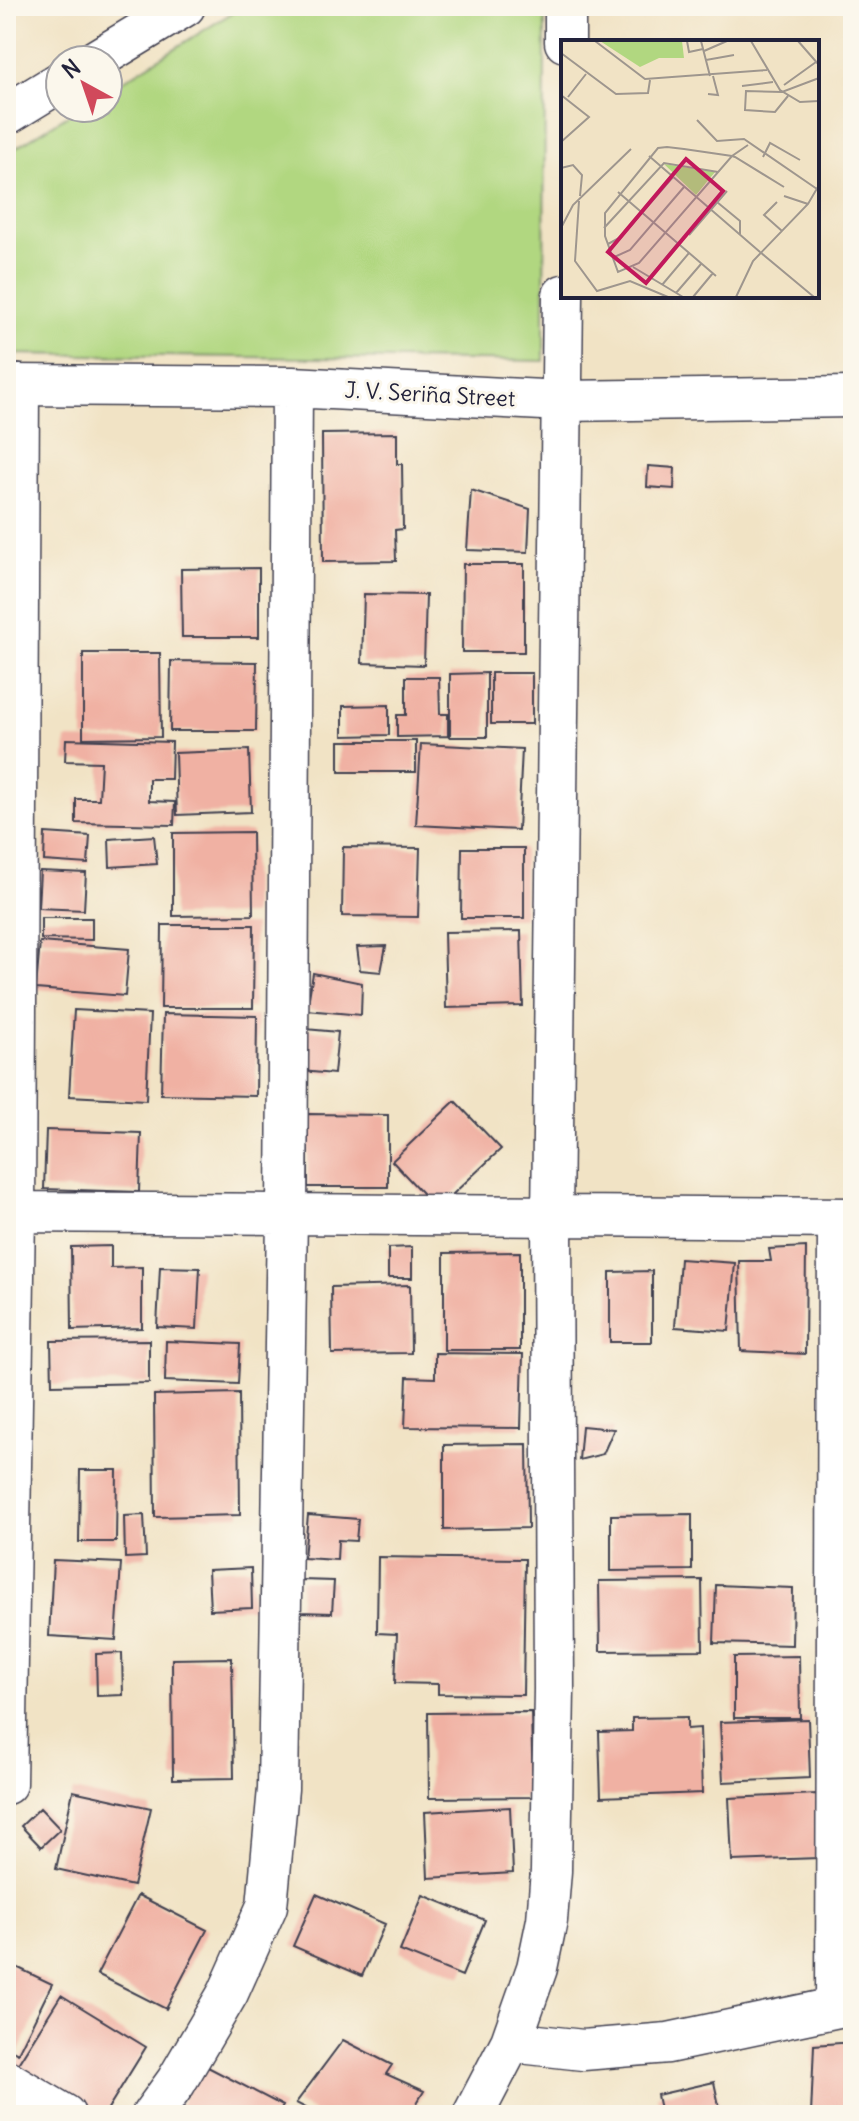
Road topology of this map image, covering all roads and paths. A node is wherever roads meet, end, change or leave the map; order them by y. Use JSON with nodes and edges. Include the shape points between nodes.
{"nodes":[{"id":1,"x":185,"y":6,"type":"edge"},
{"id":2,"x":565,"y":6,"type":"edge"},
{"id":3,"x":565,"y":40,"type":"edge"},
{"id":4,"x":122,"y":44,"type":"edge"},
{"id":5,"x":44,"y":92,"type":"edge"},
{"id":6,"x":6,"y":115,"type":"edge"},
{"id":7,"x":563,"y":298,"type":"edge"},
{"id":8,"x":12,"y":385,"type":"edge"},
{"id":9,"x":292,"y":387,"type":"junction"},
{"id":10,"x":853,"y":397,"type":"edge"},
{"id":11,"x":562,"y":401,"type":"junction"},
{"id":12,"x":10,"y":1212,"type":"edge"},
{"id":13,"x":287,"y":1216,"type":"junction"},
{"id":14,"x":552,"y":1218,"type":"junction"},
{"id":15,"x":846,"y":1218,"type":"edge"},
{"id":16,"x":6,"y":1784,"type":"edge"},
{"id":17,"x":844,"y":2006,"type":"edge"},
{"id":18,"x":511,"y":2042,"type":"junction"},
{"id":19,"x":6,"y":2080,"type":"edge"},
{"id":20,"x":65,"y":2115,"type":"edge"},
{"id":21,"x":152,"y":2115,"type":"edge"},
{"id":22,"x":473,"y":2115,"type":"edge"}],
"edges":[{"from":1,"to":4,"type":"street"},
{"from":2,"to":3,"type":"street"},
{"from":5,"to":6,"type":"street"},
{"from":7,"to":11,"type":"street"},
{"from":8,"to":9,"type":"street","name":"J. V. Seriña Street"},
{"from":8,"to":12,"type":"street"},
{"from":9,"to":11,"type":"street","name":"J. V. Seriña Street"},
{"from":9,"to":13,"type":"street"},
{"from":10,"to":11,"type":"street","name":"J. V. Seriña Street"},
{"from":11,"to":14,"type":"street"},
{"from":12,"to":13,"type":"street"},
{"from":12,"to":16,"type":"street"},
{"from":13,"to":14,"type":"street"},
{"from":13,"to":21,"type":"street","via":[[278,1789],[267,1906],[228,1993]]},
{"from":14,"to":15,"type":"street"},
{"from":14,"to":18,"type":"street","via":[[551,1871],[537,1968]]},
{"from":15,"to":17,"type":"street"},
{"from":17,"to":18,"type":"street","via":[[668,2043],[583,2050]]},
{"from":18,"to":22,"type":"street"},
{"from":19,"to":20,"type":"street"}]}
